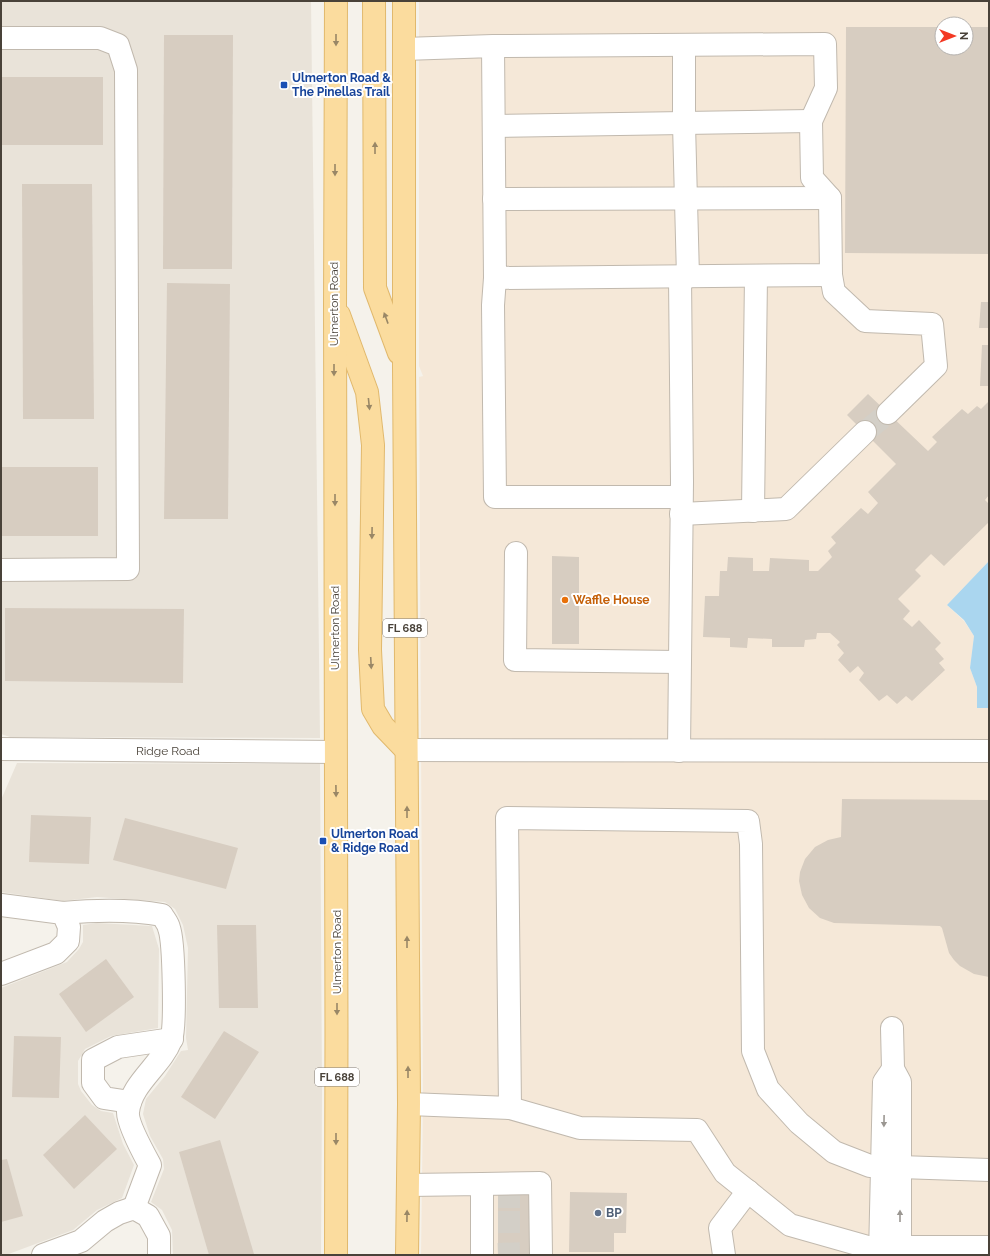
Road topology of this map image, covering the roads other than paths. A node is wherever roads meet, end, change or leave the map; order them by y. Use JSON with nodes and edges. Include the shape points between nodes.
{"nodes":[{"id":1,"x":336,"y":1,"type":"edge"},
{"id":2,"x":374,"y":1,"type":"edge"},
{"id":3,"x":404,"y":1,"type":"edge"},
{"id":4,"x":1,"y":38,"type":"edge"},
{"id":5,"x":684,"y":45,"type":"junction"},
{"id":6,"x":493,"y":46,"type":"junction"},
{"id":7,"x":404,"y":49,"type":"junction"},
{"id":8,"x":811,"y":121,"type":"junction"},
{"id":9,"x":684,"y":124,"type":"junction"},
{"id":10,"x":494,"y":126,"type":"junction"},
{"id":11,"x":830,"y":198,"type":"junction"},
{"id":12,"x":494,"y":199,"type":"junction"},
{"id":13,"x":686,"y":199,"type":"junction"},
{"id":14,"x":756,"y":276,"type":"junction"},
{"id":15,"x":831,"y":276,"type":"junction"},
{"id":16,"x":684,"y":277,"type":"junction"},
{"id":17,"x":495,"y":278,"type":"junction"},
{"id":18,"x":334,"y":301,"type":"junction"},
{"id":19,"x":404,"y":368,"type":"junction"},
{"id":20,"x":888,"y":412,"type":"tunnel mouth"},
{"id":21,"x":865,"y":432,"type":"tunnel mouth"},
{"id":22,"x":681,"y":506,"type":"junction"},
{"id":23,"x":753,"y":511,"type":"junction"},
{"id":24,"x":516,"y":552,"type":"dead end"},
{"id":25,"x":1,"y":570,"type":"edge"},
{"id":26,"x":679,"y":662,"type":"junction"},
{"id":27,"x":406,"y":750,"type":"junction"},
{"id":28,"x":679,"y":750,"type":"junction"},
{"id":29,"x":989,"y":751,"type":"edge"},
{"id":30,"x":335,"y":752,"type":"junction"},
{"id":31,"x":3,"y":754,"type":"edge"},
{"id":32,"x":1,"y":905,"type":"edge"},
{"id":33,"x":63,"y":913,"type":"junction"},
{"id":34,"x":1,"y":974,"type":"edge"},
{"id":35,"x":892,"y":1028,"type":"dead end"},
{"id":36,"x":172,"y":1039,"type":"junction"},
{"id":37,"x":130,"y":1102,"type":"junction"},
{"id":38,"x":409,"y":1104,"type":"junction"},
{"id":39,"x":510,"y":1108,"type":"junction"},
{"id":40,"x":892,"y":1168,"type":"junction"},
{"id":41,"x":989,"y":1170,"type":"edge"},
{"id":42,"x":408,"y":1185,"type":"junction"},
{"id":43,"x":748,"y":1191,"type":"junction"},
{"id":44,"x":487,"y":1193,"type":"junction"},
{"id":45,"x":134,"y":1208,"type":"junction"},
{"id":46,"x":989,"y":1247,"type":"edge"},
{"id":47,"x":84,"y":1248,"type":"edge"},
{"id":48,"x":890,"y":1251,"type":"edge"},
{"id":49,"x":537,"y":1253,"type":"edge"},
{"id":50,"x":488,"y":1254,"type":"edge"},
{"id":51,"x":43,"y":1255,"type":"edge"},
{"id":52,"x":159,"y":1255,"type":"edge"},
{"id":53,"x":336,"y":1255,"type":"edge"},
{"id":54,"x":407,"y":1255,"type":"edge"},
{"id":55,"x":724,"y":1255,"type":"edge"}],
"edges":[{"from":1,"to":18,"type":"main road","name":"Ulmerton Road","number":"FL 688","one_way":true},
{"from":19,"to":2,"type":"main road","one_way":true,"via":[[375,288]]},
{"from":3,"to":7,"type":"main road","number":"FL 688"},
{"from":4,"to":25,"type":"street","via":[[100,38],[118,45],[126,70],[128,569]]},
{"from":5,"to":6,"type":"street"},
{"from":5,"to":8,"type":"street","via":[[825,44],[826,88]]},
{"from":5,"to":9,"type":"street"},
{"from":6,"to":7,"type":"street"},
{"from":6,"to":10,"type":"street"},
{"from":7,"to":19,"type":"main road","number":"FL 688"},
{"from":8,"to":9,"type":"street"},
{"from":8,"to":11,"type":"street","via":[[812,178]]},
{"from":9,"to":10,"type":"street"},
{"from":9,"to":13,"type":"street"},
{"from":10,"to":12,"type":"street"},
{"from":11,"to":13,"type":"street"},
{"from":11,"to":15,"type":"street"},
{"from":12,"to":13,"type":"street"},
{"from":12,"to":17,"type":"street"},
{"from":13,"to":16,"type":"street"},
{"from":14,"to":15,"type":"street"},
{"from":14,"to":16,"type":"street"},
{"from":14,"to":23,"type":"street"},
{"from":15,"to":20,"type":"street","via":[[834,292],[865,320],[932,324],[936,366]]},
{"from":16,"to":17,"type":"street"},
{"from":16,"to":22,"type":"street"},
{"from":17,"to":22,"type":"street","via":[[495,497]]},
{"from":18,"to":27,"type":"main road","one_way":true,"via":[[368,392],[373,445],[370,650],[373,709],[383,726]]},
{"from":18,"to":30,"type":"main road","name":"Ulmerton Road","number":"FL 688","one_way":true},
{"from":19,"to":27,"type":"main road","number":"FL 688"},
{"from":21,"to":23,"type":"street","via":[[786,509]]},
{"from":22,"to":23,"type":"street"},
{"from":22,"to":26,"type":"street"},
{"from":24,"to":26,"type":"street","via":[[516,660]]},
{"from":26,"to":28,"type":"street"},
{"from":27,"to":28,"type":"street"},
{"from":38,"to":27,"type":"main road","number":"FL 688","one_way":true},
{"from":28,"to":29,"type":"street"},
{"from":30,"to":31,"type":"street","name":"Ridge Road"},
{"from":30,"to":53,"type":"main road","name":"Ulmerton Road","number":"FL 688","one_way":true,"via":[[338,900]]},
{"from":32,"to":33,"type":"street"},
{"from":33,"to":34,"type":"street","via":[[69,927],[68,941],[56,953]]},
{"from":33,"to":36,"type":"street","via":[[97,910],[162,914],[169,928],[173,948]]},
{"from":35,"to":40,"type":"street","via":[[893,1069],[900,1082]]},
{"from":36,"to":37,"type":"street","via":[[153,1069],[133,1093]]},
{"from":36,"to":37,"type":"street","via":[[118,1047],[93,1060],[93,1083],[104,1098]]},
{"from":37,"to":45,"type":"street","via":[[128,1113],[137,1140],[150,1165]]},
{"from":38,"to":39,"type":"street"},
{"from":38,"to":42,"type":"main road","number":"FL 688"},
{"from":39,"to":40,"type":"street","via":[[507,818],[748,821],[751,844],[753,1051],[768,1088],[799,1123],[834,1152],[870,1166]]},
{"from":39,"to":43,"type":"street","via":[[580,1128],[697,1130],[718,1166]]},
{"from":40,"to":41,"type":"street"},
{"from":40,"to":48,"type":"street"},
{"from":42,"to":44,"type":"street"},
{"from":54,"to":42,"type":"main road","number":"FL 688","one_way":true},
{"from":43,"to":48,"type":"street","via":[[790,1225]]},
{"from":43,"to":55,"type":"street","via":[[720,1228]]},
{"from":44,"to":49,"type":"street","via":[[540,1183],[534,1197]]},
{"from":44,"to":50,"type":"street","via":[[490,1222]]},
{"from":45,"to":47,"type":"street","via":[[105,1221]]},
{"from":45,"to":52,"type":"street","via":[[148,1216],[159,1236]]},
{"from":46,"to":48,"type":"street"},
{"from":47,"to":51,"type":"street"}]}
